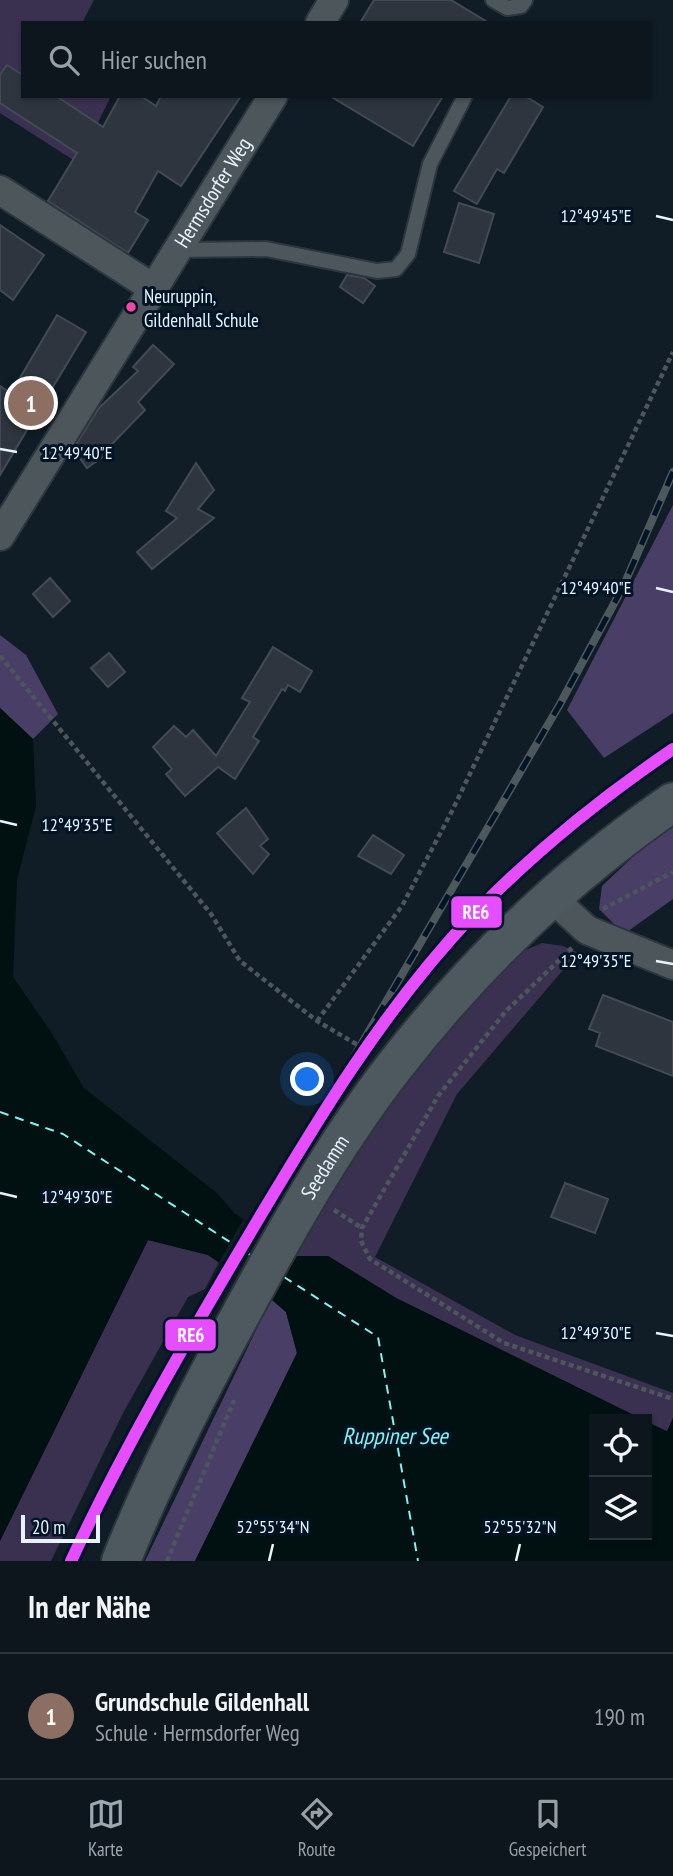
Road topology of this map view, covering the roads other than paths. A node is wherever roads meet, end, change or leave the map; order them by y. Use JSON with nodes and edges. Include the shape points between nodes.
{"nodes":[{"id":1,"x":334,"y":0,"type":"edge"},
{"id":2,"x":493,"y":0,"type":"edge"},
{"id":3,"x":525,"y":0,"type":"edge"},
{"id":4,"x":507,"y":8,"type":"junction"},
{"id":5,"x":321,"y":21,"type":"edge"},
{"id":6,"x":503,"y":21,"type":"edge"},
{"id":7,"x":273,"y":98,"type":"edge"},
{"id":8,"x":464,"y":98,"type":"edge"},
{"id":9,"x":0,"y":190,"type":"edge"},
{"id":10,"x":177,"y":250,"type":"junction"},
{"id":11,"x":153,"y":288,"type":"junction"},
{"id":12,"x":0,"y":536,"type":"edge"},
{"id":13,"x":673,"y":802,"type":"edge"},
{"id":14,"x":551,"y":897,"type":"junction"},
{"id":15,"x":673,"y":965,"type":"edge"},
{"id":16,"x":121,"y":1561,"type":"edge"}],
"edges":[{"from":1,"to":5,"type":"street"},
{"from":2,"to":4,"type":"lane"},
{"from":3,"to":4,"type":"lane","via":[[522,6]]},
{"from":4,"to":6,"type":"lane"},
{"from":7,"to":10,"type":"street","name":"Hermsdorfer Weg"},
{"from":8,"to":10,"type":"lane","via":[[430,164],[408,254],[396,269],[377,271],[266,249]]},
{"from":9,"to":11,"type":"street"},
{"from":10,"to":11,"type":"street","name":"Hermsdorfer Weg"},
{"from":11,"to":12,"type":"street","name":"Hermsdorfer Weg"},
{"from":13,"to":14,"type":"main road","name":"Seedamm","via":[[621,838]]},
{"from":14,"to":15,"type":"street","via":[[581,938]]},
{"from":14,"to":16,"type":"main road","name":"Seedamm","via":[[462,986],[394,1067],[349,1131],[255,1287],[180,1430]]}]}
